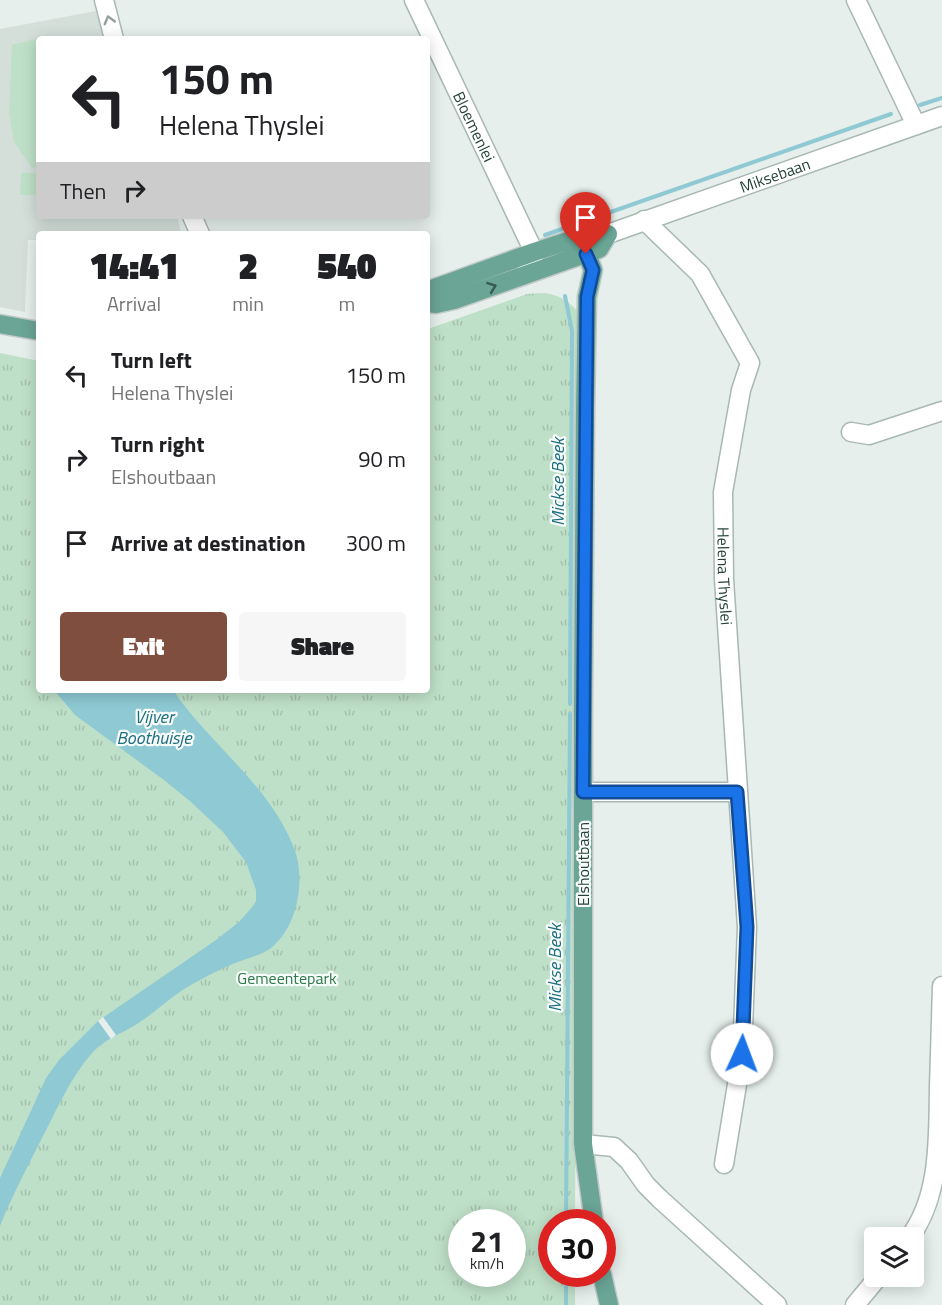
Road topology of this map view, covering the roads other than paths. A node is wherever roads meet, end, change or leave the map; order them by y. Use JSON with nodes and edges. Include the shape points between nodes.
{"nodes":[{"id":1,"x":104,"y":0,"type":"edge"},
{"id":2,"x":414,"y":0,"type":"edge"},
{"id":3,"x":856,"y":0,"type":"edge"},
{"id":4,"x":113,"y":36,"type":"edge"},
{"id":5,"x":942,"y":116,"type":"edge"},
{"id":6,"x":916,"y":125,"type":"junction"},
{"id":7,"x":645,"y":220,"type":"junction"},
{"id":8,"x":608,"y":234,"type":"joint"},
{"id":9,"x":576,"y":248,"type":"junction"},
{"id":10,"x":534,"y":252,"type":"junction"},
{"id":11,"x":524,"y":275,"type":"junction"},
{"id":12,"x":431,"y":297,"type":"edge"},
{"id":13,"x":0,"y":324,"type":"edge"},
{"id":14,"x":36,"y":330,"type":"edge"},
{"id":15,"x":942,"y":411,"type":"edge"},
{"id":16,"x":851,"y":432,"type":"dead end"},
{"id":17,"x":583,"y":792,"type":"junction"},
{"id":18,"x":737,"y":792,"type":"junction"},
{"id":19,"x":942,"y":986,"type":"edge"},
{"id":20,"x":583,"y":1144,"type":"junction"},
{"id":21,"x":724,"y":1164,"type":"dead end"},
{"id":22,"x":582,"y":1209,"type":"edge"},
{"id":23,"x":592,"y":1209,"type":"edge"},
{"id":24,"x":917,"y":1227,"type":"edge"},
{"id":25,"x":595,"y":1287,"type":"edge"},
{"id":26,"x":605,"y":1287,"type":"edge"},
{"id":27,"x":870,"y":1287,"type":"edge"},
{"id":28,"x":598,"y":1305,"type":"edge"},
{"id":29,"x":609,"y":1305,"type":"edge"},
{"id":30,"x":777,"y":1305,"type":"edge"},
{"id":31,"x":855,"y":1305,"type":"edge"}],
"edges":[{"from":4,"to":1,"type":"street","one_way":true},
{"from":2,"to":10,"type":"street","name":"Bloemenlei"},
{"from":3,"to":6,"type":"street"},
{"from":5,"to":6,"type":"street","name":"Miksebaan"},
{"from":6,"to":7,"type":"street","name":"Miksebaan"},
{"from":7,"to":8,"type":"street","name":"Miksebaan"},
{"from":7,"to":18,"type":"street","name":"Helena Thyslei","via":[[700,274],[750,363],[741,390],[723,492],[724,579]]},
{"from":8,"to":9,"type":"main road","name":"Miksebaan","via":[[594,233]]},
{"from":9,"to":10,"type":"main road","name":"Miksebaan"},
{"from":9,"to":11,"type":"main road","name":"Miksebaan"},
{"from":9,"to":17,"type":"main road","name":"Elshoutbaan","via":[[577,274],[587,297]]},
{"from":10,"to":11,"type":"street"},
{"from":10,"to":12,"type":"main road","name":"Miksebaan"},
{"from":12,"to":11,"type":"main road","name":"Miksebaan","one_way":true,"via":[[461,298]]},
{"from":13,"to":14,"type":"main road"},
{"from":15,"to":16,"type":"street","via":[[869,435]]},
{"from":17,"to":18,"type":"street"},
{"from":17,"to":20,"type":"main road","name":"Elshoutbaan"},
{"from":18,"to":21,"type":"street","name":"Helena Thyslei","via":[[747,927],[742,1054]]},
{"from":19,"to":24,"type":"street","via":[[934,1178]]},
{"from":20,"to":22,"type":"main road","name":"Elshoutbaan","via":[[579,1167]]},
{"from":20,"to":23,"type":"main road","name":"Elshoutbaan"},
{"from":20,"to":30,"type":"street","via":[[614,1147],[623,1154],[660,1199]]},
{"from":25,"to":28,"type":"main road"},
{"from":26,"to":29,"type":"main road"},
{"from":27,"to":31,"type":"street"}]}
